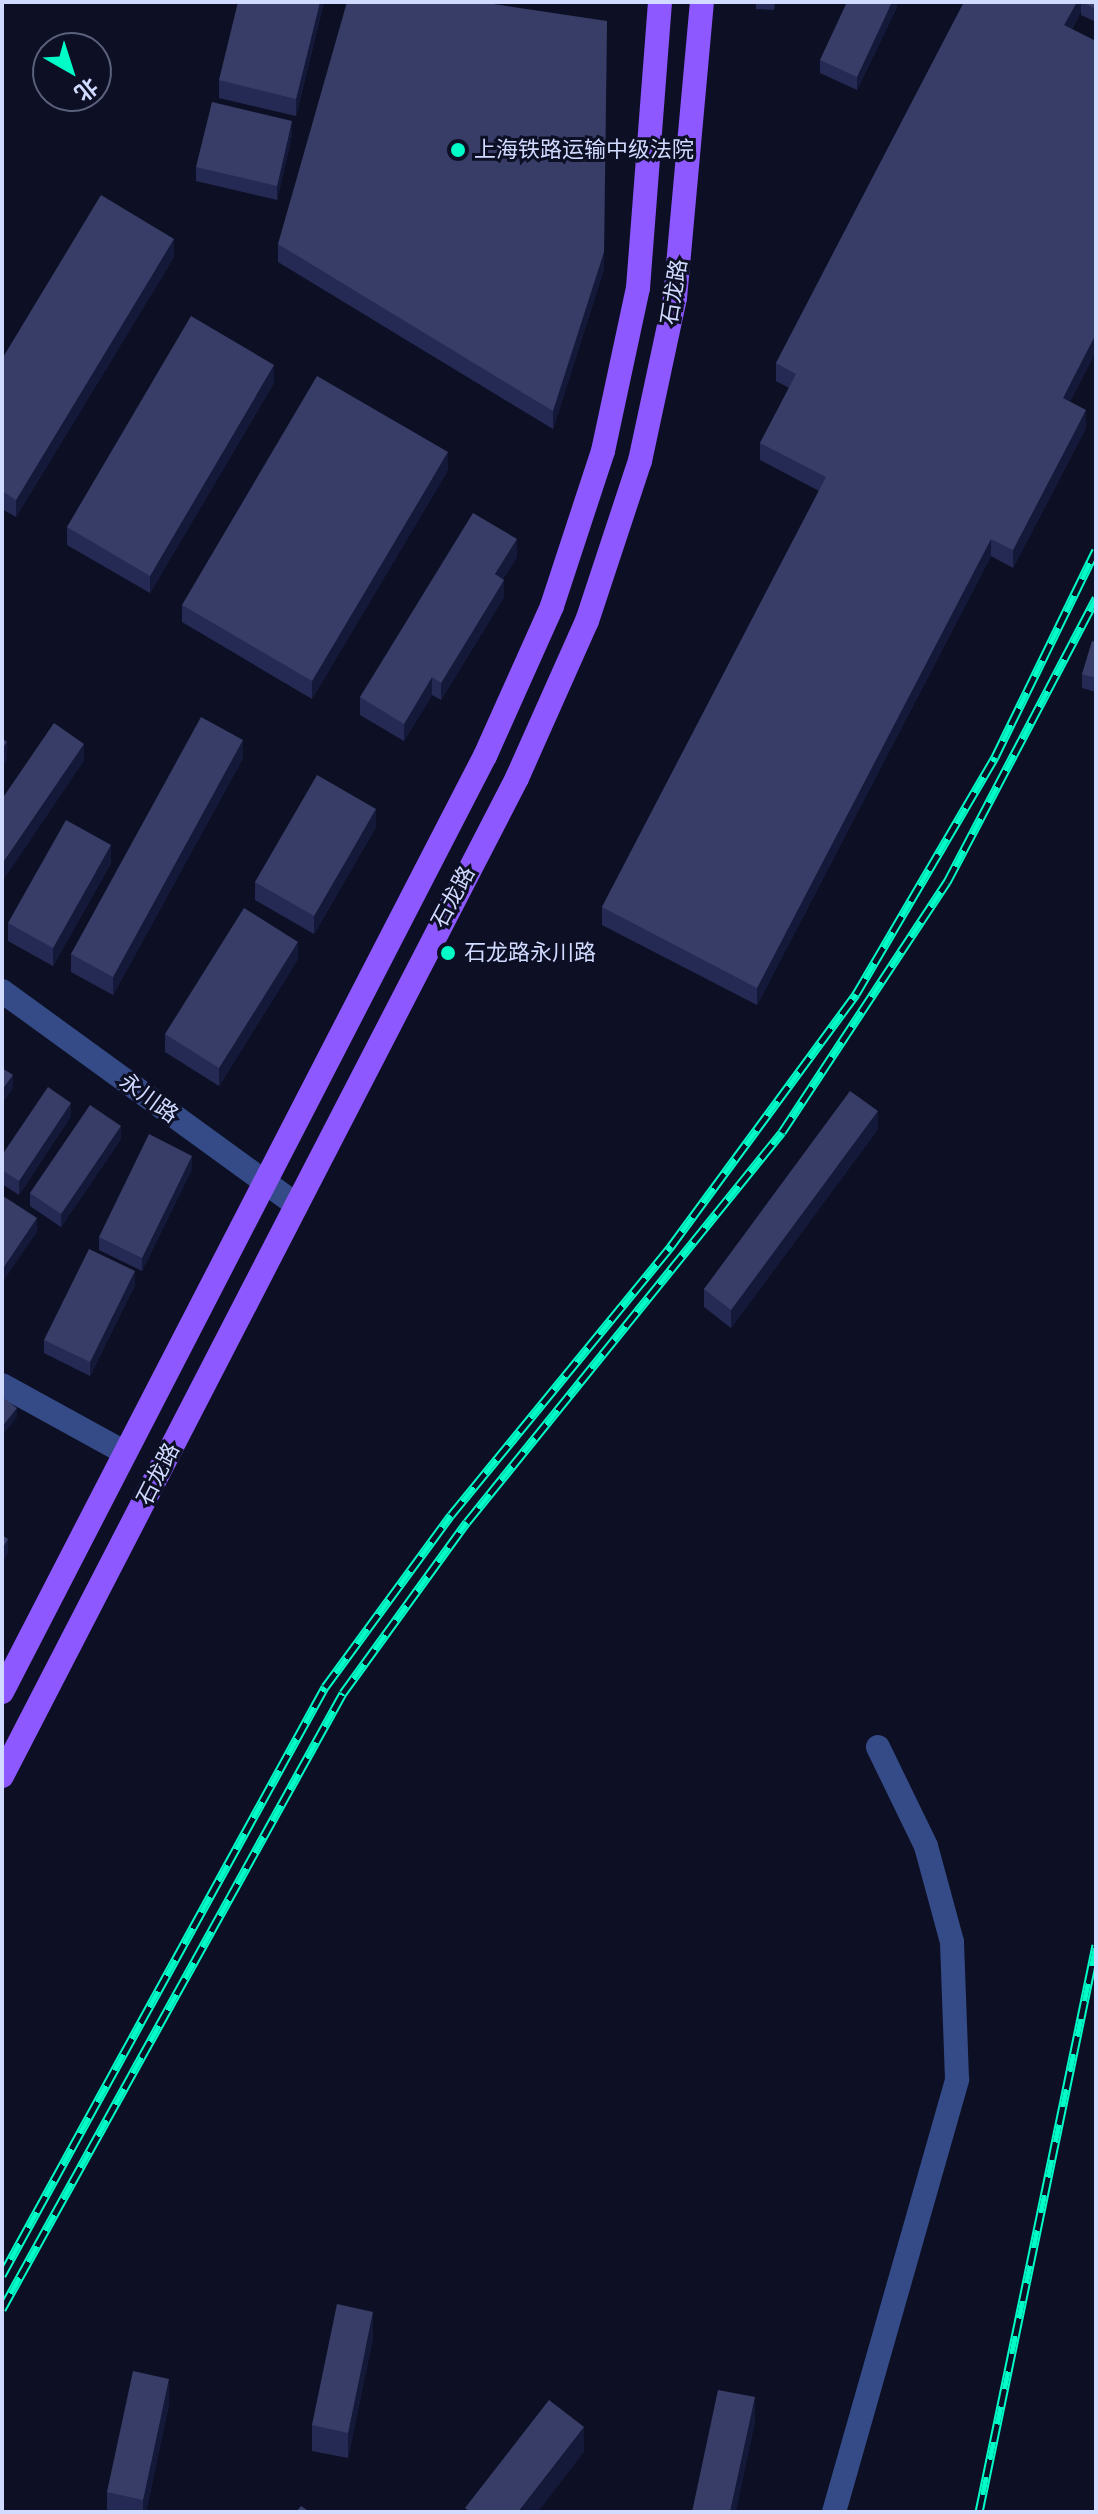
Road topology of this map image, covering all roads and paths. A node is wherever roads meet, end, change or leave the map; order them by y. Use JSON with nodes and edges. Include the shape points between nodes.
{"nodes":[{"id":1,"x":660,"y":2,"type":"edge"},
{"id":2,"x":702,"y":2,"type":"edge"},
{"id":3,"x":2,"y":991,"type":"edge"},
{"id":4,"x":266,"y":1183,"type":"junction"},
{"id":5,"x":297,"y":1205,"type":"junction"},
{"id":6,"x":2,"y":1385,"type":"edge"},
{"id":7,"x":122,"y":1451,"type":"junction"},
{"id":8,"x":2,"y":1692,"type":"edge"},
{"id":9,"x":878,"y":1747,"type":"dead end"},
{"id":10,"x":2,"y":1776,"type":"edge"},
{"id":11,"x":834,"y":2512,"type":"edge"}],
"edges":[{"from":1,"to":4,"type":"main road","name":"石龙路","via":[[638,288],[603,451],[552,606],[485,756]]},
{"from":2,"to":5,"type":"main road","name":"石龙路","via":[[675,298],[640,461],[611,548],[517,778]]},
{"from":3,"to":4,"type":"street","name":"永川路"},
{"from":4,"to":5,"type":"street","name":"永川路"},
{"from":4,"to":7,"type":"main road","name":"石龙路"},
{"from":5,"to":10,"type":"main road","name":"石龙路"},
{"from":6,"to":7,"type":"street"},
{"from":7,"to":8,"type":"main road","name":"石龙路"},
{"from":9,"to":11,"type":"street","via":[[926,1846],[952,1942],[957,2079]]}]}
